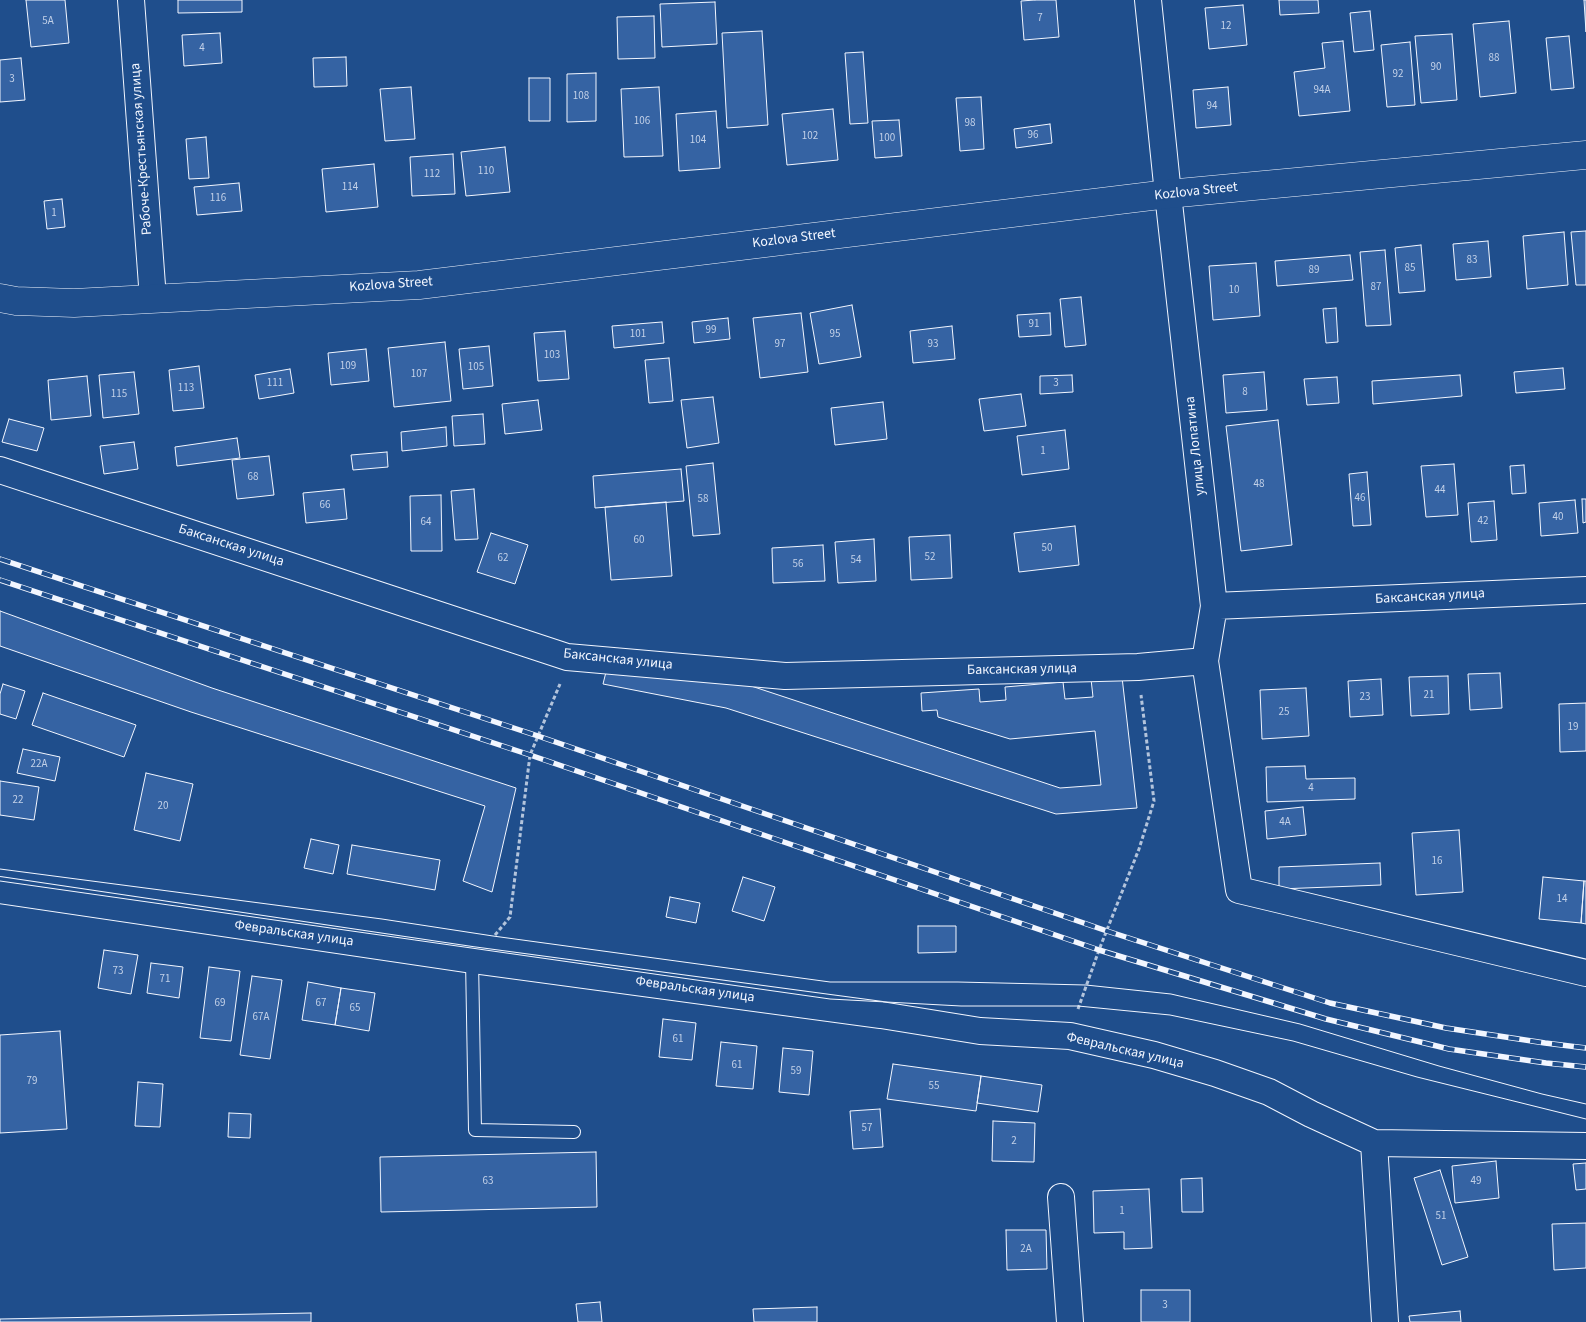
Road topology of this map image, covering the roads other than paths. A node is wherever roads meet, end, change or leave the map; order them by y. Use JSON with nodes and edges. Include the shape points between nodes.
{"nodes":[{"id":1,"x":131,"y":0,"type":"edge"},
{"id":2,"x":1148,"y":0,"type":"edge"},
{"id":3,"x":1586,"y":155,"type":"edge"},
{"id":4,"x":1168,"y":194,"type":"junction"},
{"id":5,"x":0,"y":298,"type":"edge"},
{"id":6,"x":153,"y":299,"type":"junction"},
{"id":7,"x":0,"y":470,"type":"edge"},
{"id":8,"x":1586,"y":590,"type":"edge"},
{"id":9,"x":1214,"y":606,"type":"junction"},
{"id":10,"x":1205,"y":660,"type":"junction"},
{"id":11,"x":0,"y":890,"type":"edge"},
{"id":12,"x":472,"y":960,"type":"junction"},
{"id":13,"x":1586,"y":973,"type":"edge"},
{"id":14,"x":574,"y":1132,"type":"dead end"},
{"id":15,"x":1374,"y":1143,"type":"junction"},
{"id":16,"x":1586,"y":1146,"type":"edge"},
{"id":17,"x":1061,"y":1197,"type":"dead end"},
{"id":18,"x":1070,"y":1322,"type":"edge"},
{"id":19,"x":1385,"y":1322,"type":"edge"}],
"edges":[{"from":1,"to":6,"type":"street","name":"Рабоче-Крестьянская улица"},
{"from":2,"to":4,"type":"street","name":"улица Лопатина"},
{"from":3,"to":4,"type":"street","name":"Kozlova Street"},
{"from":4,"to":6,"type":"street","name":"Kozlova Street","via":[[419,284]]},
{"from":4,"to":9,"type":"street","name":"улица Лопатина"},
{"from":5,"to":6,"type":"street","name":"Kozlova Street","via":[[74,303]]},
{"from":7,"to":10,"type":"street","name":"Баксанская улица","via":[[567,657],[785,676],[1138,667]]},
{"from":8,"to":9,"type":"street","name":"Баксанская улица"},
{"from":9,"to":10,"type":"street","name":"улица Лопатина"},
{"from":10,"to":13,"type":"street","name":"улица Лопатина","via":[[1239,890]]},
{"from":11,"to":12,"type":"street","name":"Февральская улица"},
{"from":12,"to":14,"type":"lane","via":[[475,1130]]},
{"from":12,"to":15,"type":"street","name":"Февральская улица","via":[[980,1031],[1070,1036],[1154,1055],[1269,1092]]},
{"from":15,"to":16,"type":"street","name":"Февральская улица"},
{"from":15,"to":19,"type":"street"},
{"from":17,"to":18,"type":"street"}]}
